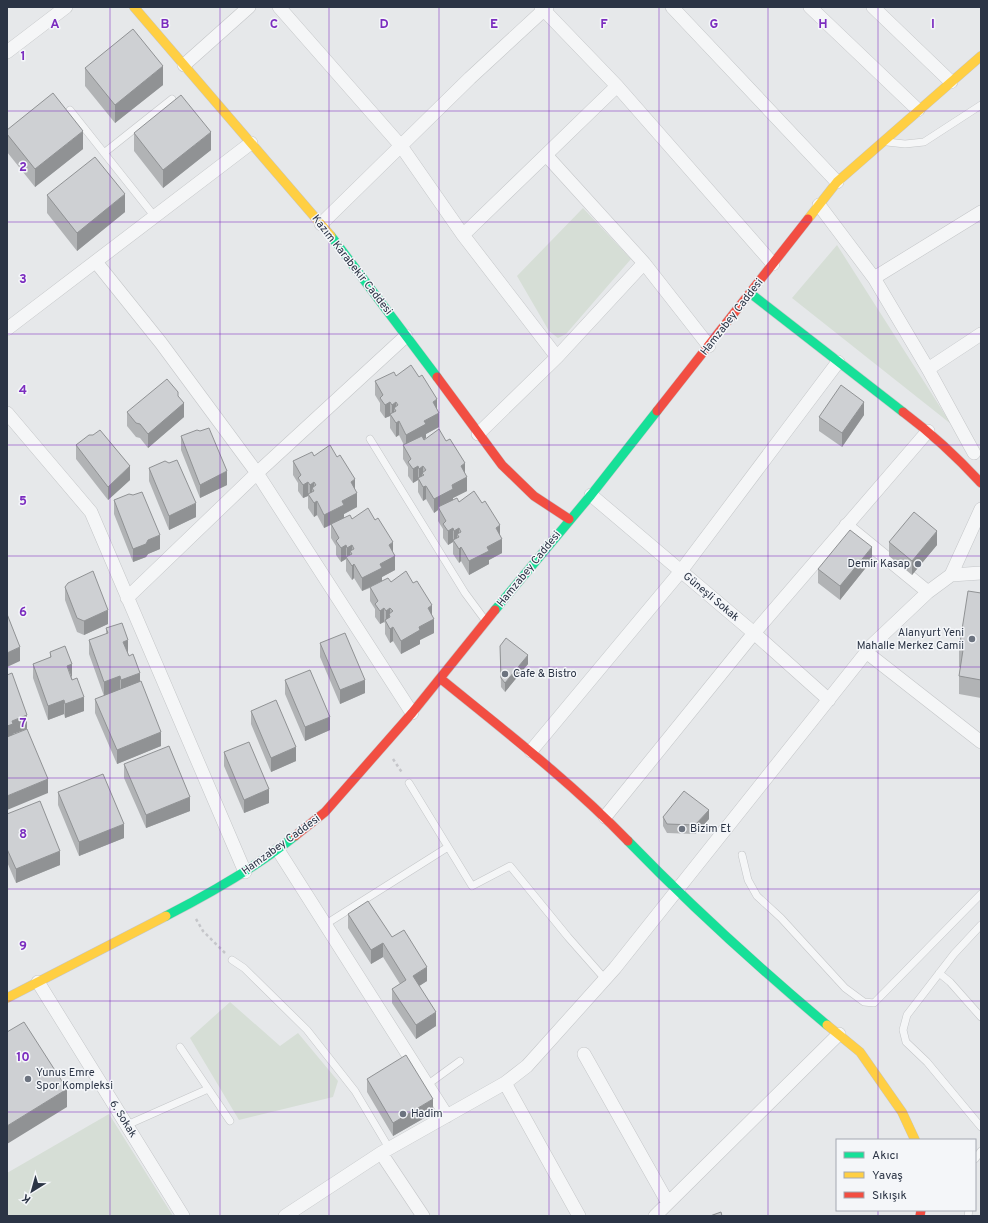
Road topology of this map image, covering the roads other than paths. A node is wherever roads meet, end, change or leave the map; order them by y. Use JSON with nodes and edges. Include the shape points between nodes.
{"nodes":[{"id":1,"x":66,"y":7,"type":"edge"},
{"id":2,"x":134,"y":7,"type":"edge"},
{"id":3,"x":249,"y":7,"type":"edge"},
{"id":4,"x":279,"y":7,"type":"edge"},
{"id":5,"x":672,"y":7,"type":"edge"},
{"id":6,"x":810,"y":7,"type":"edge"},
{"id":7,"x":873,"y":7,"type":"edge"},
{"id":8,"x":544,"y":8,"type":"edge"},
{"id":9,"x":7,"y":52,"type":"edge"},
{"id":10,"x":981,"y":56,"type":"edge"},
{"id":11,"x":184,"y":65,"type":"junction"},
{"id":12,"x":951,"y":82,"type":"junction"},
{"id":13,"x":616,"y":86,"type":"junction"},
{"id":14,"x":172,"y":99,"type":"dead end"},
{"id":15,"x":981,"y":105,"type":"edge"},
{"id":16,"x":70,"y":110,"type":"dead end"},
{"id":17,"x":918,"y":110,"type":"junction"},
{"id":18,"x":883,"y":142,"type":"junction"},
{"id":19,"x":251,"y":143,"type":"junction"},
{"id":20,"x":401,"y":146,"type":"junction"},
{"id":21,"x":104,"y":153,"type":"junction"},
{"id":22,"x":546,"y":155,"type":"junction"},
{"id":23,"x":837,"y":182,"type":"junction"},
{"id":24,"x":819,"y":205,"type":"junction"},
{"id":25,"x":981,"y":212,"type":"edge"},
{"id":26,"x":155,"y":217,"type":"junction"},
{"id":27,"x":321,"y":224,"type":"junction"},
{"id":28,"x":463,"y":235,"type":"junction"},
{"id":29,"x":96,"y":262,"type":"junction"},
{"id":30,"x":644,"y":263,"type":"junction"},
{"id":31,"x":773,"y":264,"type":"junction"},
{"id":32,"x":874,"y":278,"type":"junction"},
{"id":33,"x":750,"y":293,"type":"junction"},
{"id":34,"x":7,"y":328,"type":"edge"},
{"id":35,"x":981,"y":334,"type":"edge"},
{"id":36,"x":406,"y":336,"type":"junction"},
{"id":37,"x":709,"y":346,"type":"junction"},
{"id":38,"x":557,"y":357,"type":"junction"},
{"id":39,"x":838,"y":362,"type":"junction"},
{"id":40,"x":928,"y":369,"type":"junction"},
{"id":41,"x":7,"y":413,"type":"edge"},
{"id":42,"x":928,"y":431,"type":"junction"},
{"id":43,"x":478,"y":434,"type":"junction"},
{"id":44,"x":370,"y":439,"type":"dead end"},
{"id":45,"x":978,"y":451,"type":"edge"},
{"id":46,"x":960,"y":460,"type":"junction"},
{"id":47,"x":258,"y":473,"type":"junction"},
{"id":48,"x":981,"y":483,"type":"edge"},
{"id":49,"x":591,"y":495,"type":"junction"},
{"id":50,"x":981,"y":509,"type":"edge"},
{"id":51,"x":569,"y":519,"type":"junction"},
{"id":52,"x":846,"y":525,"type":"junction"},
{"id":53,"x":681,"y":571,"type":"junction"},
{"id":54,"x":981,"y":573,"type":"edge"},
{"id":55,"x":951,"y":576,"type":"junction"},
{"id":56,"x":928,"y":592,"type":"junction"},
{"id":57,"x":127,"y":598,"type":"junction"},
{"id":58,"x":486,"y":622,"type":"junction"},
{"id":59,"x":754,"y":633,"type":"junction"},
{"id":60,"x":866,"y":652,"type":"junction"},
{"id":61,"x":441,"y":679,"type":"junction"},
{"id":62,"x":829,"y":700,"type":"junction"},
{"id":63,"x":412,"y":713,"type":"junction"},
{"id":64,"x":981,"y":742,"type":"edge"},
{"id":65,"x":531,"y":751,"type":"junction"},
{"id":66,"x":409,"y":783,"type":"road end"},
{"id":67,"x":605,"y":818,"type":"junction"},
{"id":68,"x":448,"y":847,"type":"junction"},
{"id":69,"x":278,"y":850,"type":"junction"},
{"id":70,"x":742,"y":854,"type":"dead end"},
{"id":71,"x":245,"y":872,"type":"junction"},
{"id":72,"x":676,"y":890,"type":"junction"},
{"id":73,"x":981,"y":894,"type":"edge"},
{"id":74,"x":326,"y":924,"type":"junction"},
{"id":75,"x":981,"y":925,"type":"edge"},
{"id":76,"x":232,"y":960,"type":"road end"},
{"id":77,"x":939,"y":973,"type":"junction"},
{"id":78,"x":605,"y":979,"type":"junction"},
{"id":79,"x":38,"y":982,"type":"junction"},
{"id":80,"x":7,"y":998,"type":"edge"},
{"id":81,"x":981,"y":1017,"type":"edge"},
{"id":82,"x":839,"y":1034,"type":"junction"},
{"id":83,"x":180,"y":1047,"type":"dead end"},
{"id":84,"x":584,"y":1054,"type":"dead end"},
{"id":85,"x":460,"y":1061,"type":"dead end"},
{"id":86,"x":505,"y":1083,"type":"junction"},
{"id":87,"x":427,"y":1085,"type":"junction"},
{"id":88,"x":208,"y":1089,"type":"junction"},
{"id":89,"x":447,"y":1116,"type":"junction"},
{"id":90,"x":230,"y":1121,"type":"dead end"},
{"id":91,"x":127,"y":1125,"type":"junction"},
{"id":92,"x":981,"y":1127,"type":"edge"},
{"id":93,"x":915,"y":1139,"type":"edge"},
{"id":94,"x":385,"y":1151,"type":"junction"},
{"id":95,"x":668,"y":1203,"type":"junction"},
{"id":96,"x":183,"y":1216,"type":"edge"},
{"id":97,"x":285,"y":1216,"type":"edge"},
{"id":98,"x":424,"y":1216,"type":"edge"},
{"id":99,"x":579,"y":1216,"type":"edge"},
{"id":100,"x":655,"y":1216,"type":"edge"}],
"edges":[{"from":1,"to":9,"type":"street"},
{"from":2,"to":11,"type":"street","name":"Kazım Karabekir Caddesi"},
{"from":3,"to":11,"type":"street"},
{"from":4,"to":20,"type":"street"},
{"from":5,"to":23,"type":"street"},
{"from":6,"to":17,"type":"street"},
{"from":7,"to":12,"type":"street"},
{"from":8,"to":13,"type":"street"},
{"from":8,"to":20,"type":"street"},
{"from":10,"to":12,"type":"street","name":"Hamzabey Caddesi"},
{"from":11,"to":19,"type":"street","name":"Kazım Karabekir Caddesi"},
{"from":12,"to":17,"type":"street","name":"Hamzabey Caddesi"},
{"from":13,"to":22,"type":"street"},
{"from":13,"to":31,"type":"street"},
{"from":14,"to":21,"type":"lane"},
{"from":15,"to":18,"type":"lane","via":[[924,142]]},
{"from":16,"to":21,"type":"lane"},
{"from":17,"to":18,"type":"street","name":"Hamzabey Caddesi"},
{"from":18,"to":23,"type":"street","name":"Hamzabey Caddesi"},
{"from":19,"to":26,"type":"street"},
{"from":19,"to":27,"type":"street","name":"Kazım Karabekir Caddesi"},
{"from":20,"to":27,"type":"street"},
{"from":20,"to":28,"type":"street"},
{"from":21,"to":26,"type":"lane"},
{"from":22,"to":28,"type":"street"},
{"from":22,"to":30,"type":"street"},
{"from":23,"to":24,"type":"street","name":"Hamzabey Caddesi"},
{"from":24,"to":31,"type":"street","name":"Hamzabey Caddesi"},
{"from":24,"to":32,"type":"street"},
{"from":25,"to":32,"type":"street"},
{"from":26,"to":29,"type":"street"},
{"from":27,"to":36,"type":"street","name":"Kazım Karabekir Caddesi"},
{"from":28,"to":38,"type":"street"},
{"from":29,"to":34,"type":"street"},
{"from":29,"to":47,"type":"street","via":[[161,343]]},
{"from":30,"to":37,"type":"street"},
{"from":30,"to":38,"type":"street"},
{"from":31,"to":33,"type":"street","name":"Hamzabey Caddesi"},
{"from":32,"to":40,"type":"street"},
{"from":33,"to":37,"type":"street","name":"Hamzabey Caddesi"},
{"from":33,"to":39,"type":"street"},
{"from":35,"to":40,"type":"street"},
{"from":36,"to":43,"type":"street","name":"Kazım Karabekir Caddesi"},
{"from":36,"to":47,"type":"street"},
{"from":37,"to":49,"type":"street","name":"Hamzabey Caddesi"},
{"from":38,"to":43,"type":"street"},
{"from":39,"to":42,"type":"street"},
{"from":39,"to":53,"type":"street"},
{"from":40,"to":45,"type":"street"},
{"from":41,"to":57,"type":"street","via":[[91,512]]},
{"from":42,"to":46,"type":"street"},
{"from":42,"to":52,"type":"street"},
{"from":43,"to":51,"type":"street","name":"Kazım Karabekir Caddesi","via":[[502,465],[534,496]]},
{"from":44,"to":58,"type":"lane","via":[[465,594]]},
{"from":45,"to":46,"type":"street"},
{"from":46,"to":48,"type":"street"},
{"from":47,"to":57,"type":"street"},
{"from":47,"to":63,"type":"street"},
{"from":49,"to":51,"type":"street","name":"Hamzabey Caddesi"},
{"from":49,"to":53,"type":"street","name":"Güneşli Sokak"},
{"from":50,"to":55,"type":"street"},
{"from":51,"to":58,"type":"street","name":"Hamzabey Caddesi"},
{"from":52,"to":56,"type":"street"},
{"from":52,"to":59,"type":"street"},
{"from":53,"to":59,"type":"street","name":"Güneşli Sokak"},
{"from":53,"to":65,"type":"street"},
{"from":54,"to":55,"type":"street"},
{"from":55,"to":56,"type":"street"},
{"from":56,"to":60,"type":"street"},
{"from":57,"to":71,"type":"street"},
{"from":58,"to":61,"type":"street","name":"Hamzabey Caddesi"},
{"from":59,"to":62,"type":"street","name":"Güneşli Sokak"},
{"from":59,"to":67,"type":"street"},
{"from":60,"to":62,"type":"street"},
{"from":60,"to":64,"type":"street"},
{"from":61,"to":63,"type":"street","name":"Hamzabey Caddesi"},
{"from":61,"to":65,"type":"street"},
{"from":62,"to":72,"type":"street"},
{"from":63,"to":69,"type":"street","name":"Hamzabey Caddesi","via":[[325,812]]},
{"from":65,"to":67,"type":"street"},
{"from":66,"to":68,"type":"lane"},
{"from":67,"to":72,"type":"street"},
{"from":68,"to":74,"type":"lane"},
{"from":68,"to":78,"type":"lane","via":[[472,886],[510,866]]},
{"from":69,"to":71,"type":"street","name":"Hamzabey Caddesi"},
{"from":69,"to":74,"type":"street"},
{"from":70,"to":73,"type":"lane","via":[[748,880],[757,896],[781,918],[845,988],[864,1002],[874,1003]]},
{"from":71,"to":79,"type":"street","name":"Hamzabey Caddesi","via":[[218,889]]},
{"from":72,"to":78,"type":"street"},
{"from":72,"to":82,"type":"street","via":[[785,990]]},
{"from":74,"to":87,"type":"street"},
{"from":75,"to":77,"type":"lane"},
{"from":76,"to":94,"type":"lane","via":[[244,968],[307,1030],[355,1091]]},
{"from":77,"to":81,"type":"lane"},
{"from":77,"to":92,"type":"lane","via":[[907,1015],[904,1036],[906,1042],[927,1062]]},
{"from":78,"to":86,"type":"street","via":[[527,1066]]},
{"from":79,"to":80,"type":"street","name":"Hamzabey Caddesi"},
{"from":79,"to":91,"type":"street","name":"6. Sokak"},
{"from":82,"to":93,"type":"street","via":[[864,1058],[902,1112]]},
{"from":82,"to":95,"type":"street"},
{"from":83,"to":88,"type":"lane"},
{"from":84,"to":95,"type":"street"},
{"from":85,"to":87,"type":"lane"},
{"from":86,"to":89,"type":"street"},
{"from":86,"to":99,"type":"street"},
{"from":87,"to":89,"type":"street"},
{"from":88,"to":90,"type":"lane"},
{"from":88,"to":91,"type":"lane"},
{"from":89,"to":94,"type":"street"},
{"from":91,"to":96,"type":"street","name":"6. Sokak"},
{"from":94,"to":97,"type":"street"},
{"from":94,"to":98,"type":"street"},
{"from":95,"to":100,"type":"street"}]}
